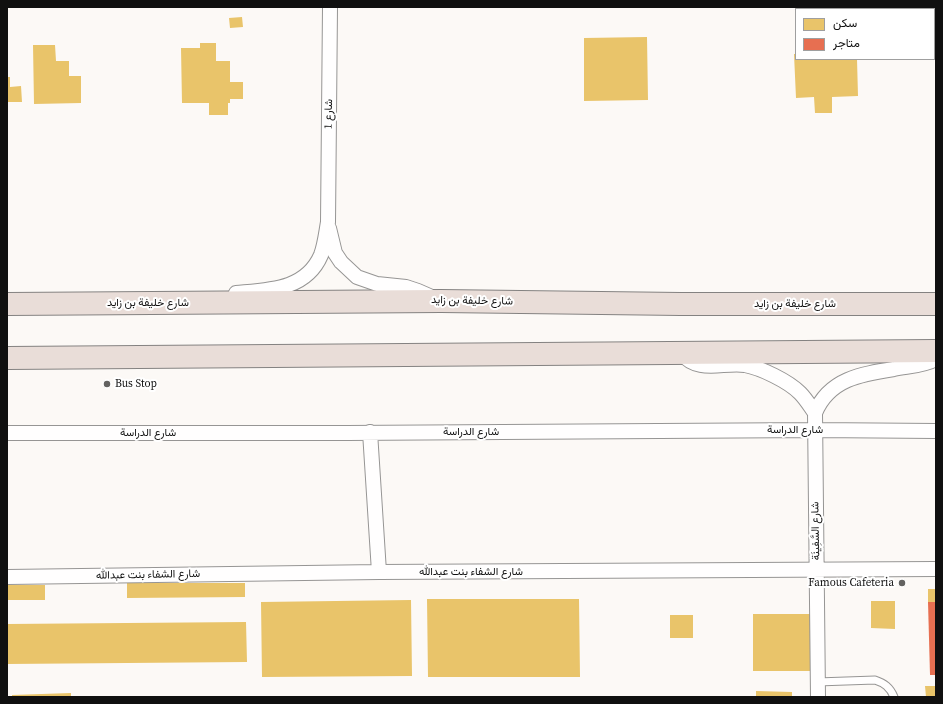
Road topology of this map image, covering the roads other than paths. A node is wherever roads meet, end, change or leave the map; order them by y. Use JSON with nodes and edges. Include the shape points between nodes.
{"nodes":[{"id":1,"x":330,"y":7,"type":"edge"},
{"id":2,"x":328,"y":222,"type":"junction"},
{"id":3,"x":441,"y":301,"type":"junction"},
{"id":4,"x":194,"y":302,"type":"junction"},
{"id":5,"x":7,"y":304,"type":"edge"},
{"id":6,"x":936,"y":304,"type":"edge"},
{"id":7,"x":936,"y":351,"type":"edge"},
{"id":8,"x":680,"y":353,"type":"junction"},
{"id":9,"x":7,"y":358,"type":"edge"},
{"id":10,"x":936,"y":359,"type":"edge"},
{"id":11,"x":815,"y":413,"type":"junction"},
{"id":12,"x":815,"y":430,"type":"junction"},
{"id":13,"x":936,"y":431,"type":"edge"},
{"id":14,"x":370,"y":432,"type":"junction"},
{"id":15,"x":7,"y":433,"type":"edge"},
{"id":16,"x":936,"y":569,"type":"edge"},
{"id":17,"x":816,"y":570,"type":"junction"},
{"id":18,"x":379,"y":572,"type":"junction"},
{"id":19,"x":7,"y":577,"type":"edge"},
{"id":20,"x":817,"y":682,"type":"junction"},
{"id":21,"x":818,"y":697,"type":"edge"},
{"id":22,"x":894,"y":697,"type":"edge"}],
"edges":[{"from":1,"to":2,"type":"street","name":"شارع 1"},
{"from":2,"to":3,"type":"street","name":"شارع 1","via":[[341,262],[357,277],[377,284],[418,290]]},
{"from":2,"to":4,"type":"street","name":"شارع 1","via":[[320,256],[314,266],[297,282],[287,287],[225,294]]},
{"from":3,"to":4,"type":"highway","name":"شارع خليفة بن زايد"},
{"from":3,"to":6,"type":"highway","name":"شارع خليفة بن زايد"},
{"from":4,"to":5,"type":"highway","name":"شارع خليفة بن زايد"},
{"from":7,"to":8,"type":"highway"},
{"from":8,"to":9,"type":"highway"},
{"from":8,"to":11,"type":"street","via":[[686,360],[698,365],[745,365],[766,372],[800,392]]},
{"from":10,"to":11,"type":"street","via":[[921,366],[875,372],[842,382],[824,397]]},
{"from":11,"to":12,"type":"street","name":"شارع السَّفِينَة"},
{"from":12,"to":13,"type":"street","name":"شارع الدراسة"},
{"from":12,"to":14,"type":"street","name":"شارع الدراسة"},
{"from":12,"to":17,"type":"street","name":"شارع السَّفِينَة"},
{"from":14,"to":15,"type":"street","name":"شارع الدراسة"},
{"from":14,"to":18,"type":"street"},
{"from":16,"to":17,"type":"street","name":"شارع الشفاء بنت عبدالله"},
{"from":17,"to":18,"type":"street","name":"شارع الشفاء بنت عبدالله"},
{"from":17,"to":20,"type":"street","name":"شارع السَّفِينَة"},
{"from":18,"to":19,"type":"street","name":"شارع الشفاء بنت عبدالله"},
{"from":20,"to":21,"type":"street","name":"شارع السَّفِينَة"},
{"from":20,"to":22,"type":"lane","via":[[875,680],[890,688]]}]}
